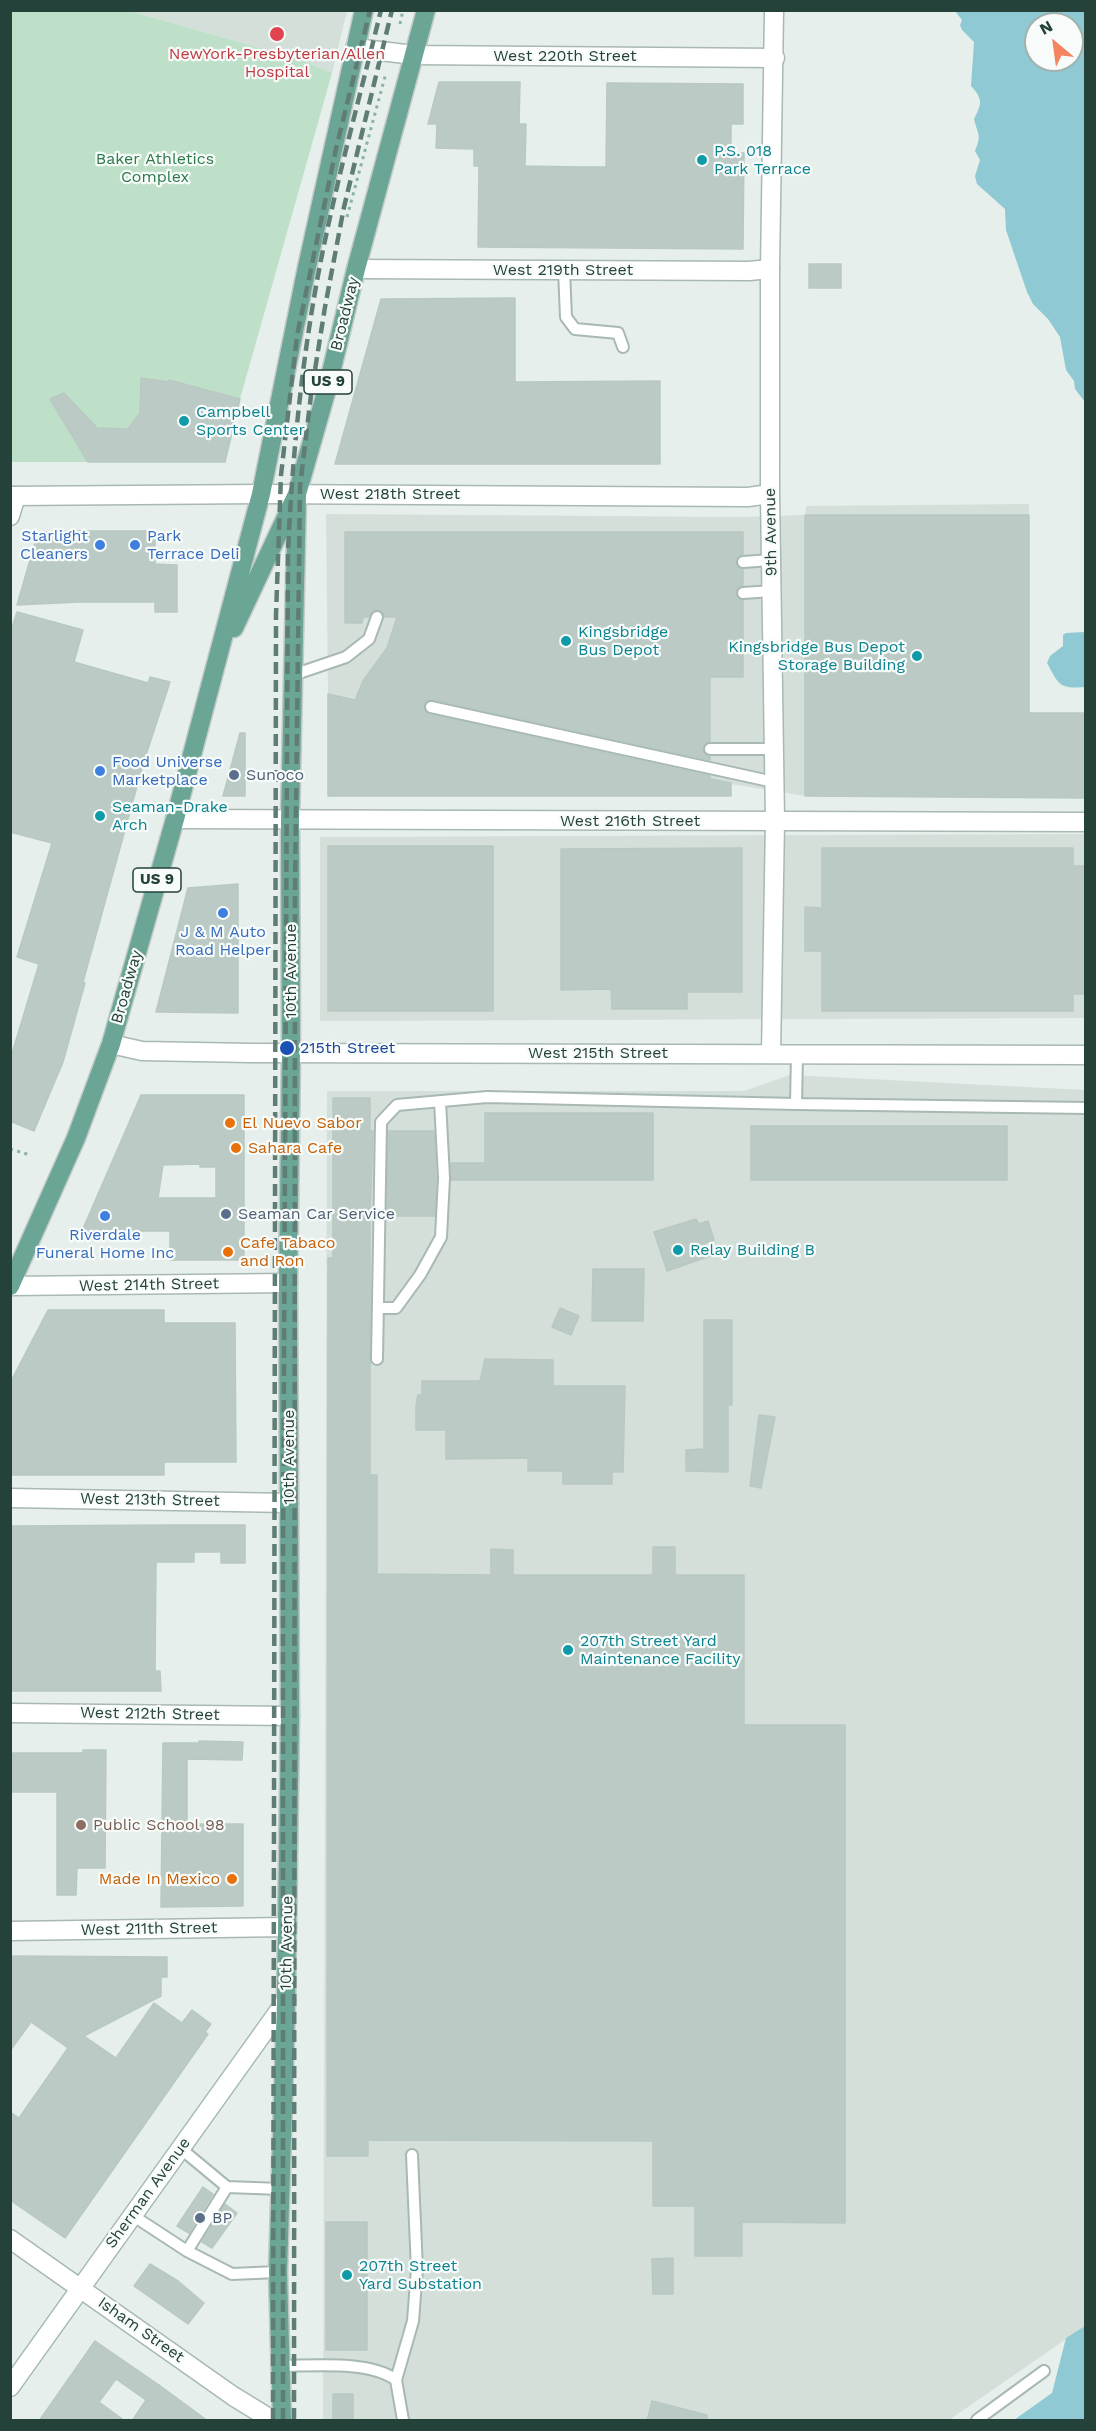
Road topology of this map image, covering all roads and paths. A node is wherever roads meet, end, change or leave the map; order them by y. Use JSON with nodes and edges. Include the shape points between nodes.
{"nodes":[{"id":1,"x":364,"y":10,"type":"edge"},
{"id":2,"x":403,"y":10,"type":"edge"},
{"id":3,"x":426,"y":10,"type":"edge"},
{"id":4,"x":774,"y":10,"type":"edge"},
{"id":5,"x":400,"y":24,"type":"dead end"},
{"id":6,"x":355,"y":48,"type":"junction"},
{"id":7,"x":414,"y":55,"type":"junction"},
{"id":8,"x":775,"y":58,"type":"junction"},
{"id":9,"x":386,"y":73,"type":"dead end"},
{"id":10,"x":347,"y":217,"type":"dead end"},
{"id":11,"x":356,"y":269,"type":"junction"},
{"id":12,"x":770,"y":269,"type":"junction"},
{"id":13,"x":564,"y":270,"type":"junction"},
{"id":14,"x":623,"y":347,"type":"dead end"},
{"id":15,"x":261,"y":494,"type":"junction"},
{"id":16,"x":297,"y":494,"type":"junction"},
{"id":17,"x":770,"y":494,"type":"junction"},
{"id":18,"x":13,"y":496,"type":"edge"},
{"id":19,"x":10,"y":516,"type":"edge"},
{"id":20,"x":771,"y":560,"type":"junction"},
{"id":21,"x":743,"y":562,"type":"dead end"},
{"id":22,"x":772,"y":591,"type":"junction"},
{"id":23,"x":744,"y":593,"type":"dead end"},
{"id":24,"x":378,"y":617,"type":"dead end"},
{"id":25,"x":293,"y":675,"type":"junction"},
{"id":26,"x":212,"y":676,"type":"junction"},
{"id":27,"x":431,"y":707,"type":"dead end"},
{"id":28,"x":710,"y":748,"type":"dead end"},
{"id":29,"x":774,"y":748,"type":"junction"},
{"id":30,"x":774,"y":782,"type":"junction"},
{"id":31,"x":175,"y":819,"type":"junction"},
{"id":32,"x":290,"y":820,"type":"junction"},
{"id":33,"x":775,"y":821,"type":"junction"},
{"id":34,"x":1086,"y":822,"type":"edge"},
{"id":35,"x":111,"y":1044,"type":"junction"},
{"id":36,"x":291,"y":1053,"type":"junction"},
{"id":37,"x":771,"y":1054,"type":"junction"},
{"id":38,"x":797,"y":1054,"type":"junction"},
{"id":39,"x":1086,"y":1056,"type":"edge"},
{"id":40,"x":440,"y":1101,"type":"junction"},
{"id":41,"x":796,"y":1104,"type":"junction"},
{"id":42,"x":1086,"y":1108,"type":"edge"},
{"id":43,"x":10,"y":1149,"type":"edge"},
{"id":44,"x":30,"y":1155,"type":"dead end"},
{"id":45,"x":288,"y":1283,"type":"junction"},
{"id":46,"x":10,"y":1286,"type":"edge"},
{"id":47,"x":378,"y":1308,"type":"junction"},
{"id":48,"x":377,"y":1359,"type":"dead end"},
{"id":49,"x":10,"y":1498,"type":"edge"},
{"id":50,"x":289,"y":1503,"type":"junction"},
{"id":51,"x":10,"y":1713,"type":"edge"},
{"id":52,"x":290,"y":1716,"type":"junction"},
{"id":53,"x":287,"y":1927,"type":"junction"},
{"id":54,"x":10,"y":1931,"type":"edge"},
{"id":55,"x":286,"y":2001,"type":"junction"},
{"id":56,"x":180,"y":2148,"type":"junction"},
{"id":57,"x":412,"y":2155,"type":"dead end"},
{"id":58,"x":227,"y":2187,"type":"junction"},
{"id":59,"x":281,"y":2189,"type":"junction"},
{"id":60,"x":132,"y":2215,"type":"junction"},
{"id":61,"x":10,"y":2239,"type":"edge"},
{"id":62,"x":187,"y":2251,"type":"junction"},
{"id":63,"x":278,"y":2272,"type":"junction"},
{"id":64,"x":80,"y":2288,"type":"junction"},
{"id":65,"x":279,"y":2366,"type":"junction"},
{"id":66,"x":1044,"y":2371,"type":"dead end"},
{"id":67,"x":396,"y":2380,"type":"junction"},
{"id":68,"x":10,"y":2387,"type":"edge"},
{"id":69,"x":272,"y":2421,"type":"edge"},
{"id":70,"x":282,"y":2421,"type":"edge"},
{"id":71,"x":403,"y":2421,"type":"edge"},
{"id":72,"x":977,"y":2421,"type":"edge"}],
"edges":[{"from":1,"to":6,"type":"main road","name":"Broadway","number":"US 9"},
{"from":2,"to":5,"type":"path"},
{"from":3,"to":7,"type":"main road","name":"Broadway","number":"US 9"},
{"from":4,"to":8,"type":"street","name":"9th Avenue"},
{"from":6,"to":7,"type":"street","name":"West 220th Street"},
{"from":6,"to":15,"type":"main road","name":"Broadway","number":"US 9"},
{"from":7,"to":8,"type":"street","name":"West 220th Street"},
{"from":7,"to":11,"type":"main road","name":"Broadway","number":"US 9"},
{"from":8,"to":12,"type":"street","name":"9th Avenue"},
{"from":9,"to":10,"type":"path"},
{"from":11,"to":13,"type":"street","name":"West 219th Street"},
{"from":11,"to":16,"type":"main road","name":"Broadway","number":"US 9"},
{"from":12,"to":13,"type":"street","name":"West 219th Street"},
{"from":12,"to":17,"type":"street","name":"9th Avenue"},
{"from":13,"to":14,"type":"lane","via":[[566,317],[575,329],[618,333]]},
{"from":15,"to":16,"type":"street","name":"West 218th Street"},
{"from":15,"to":18,"type":"street","name":"West 218th Street"},
{"from":15,"to":26,"type":"main road","name":"Broadway","number":"US 9"},
{"from":16,"to":17,"type":"street","name":"West 218th Street"},
{"from":16,"to":25,"type":"main road","name":"10th Avenue"},
{"from":16,"to":26,"type":"main road","name":"Broadway","number":"US 9"},
{"from":17,"to":20,"type":"street","name":"9th Avenue"},
{"from":18,"to":19,"type":"street"},
{"from":20,"to":21,"type":"lane"},
{"from":20,"to":22,"type":"street","name":"9th Avenue"},
{"from":22,"to":23,"type":"lane"},
{"from":22,"to":29,"type":"street","name":"9th Avenue"},
{"from":24,"to":25,"type":"lane","via":[[369,639],[346,657]]},
{"from":25,"to":32,"type":"main road","name":"10th Avenue"},
{"from":26,"to":31,"type":"main road","name":"Broadway","number":"US 9"},
{"from":27,"to":30,"type":"lane"},
{"from":28,"to":29,"type":"lane"},
{"from":29,"to":30,"type":"street","name":"9th Avenue"},
{"from":30,"to":33,"type":"street","name":"9th Avenue"},
{"from":31,"to":32,"type":"street","name":"West 216th Street"},
{"from":31,"to":35,"type":"main road","name":"Broadway","number":"US 9"},
{"from":32,"to":33,"type":"street","name":"West 216th Street"},
{"from":32,"to":36,"type":"main road","name":"10th Avenue"},
{"from":33,"to":34,"type":"street","name":"West 216th Street"},
{"from":33,"to":37,"type":"street","name":"9th Avenue"},
{"from":35,"to":36,"type":"street","name":"West 215th Street","via":[[142,1050]]},
{"from":35,"to":46,"type":"main road","name":"Broadway","number":"US 9","via":[[64,1166]]},
{"from":36,"to":37,"type":"street","name":"West 215th Street"},
{"from":36,"to":45,"type":"main road","name":"10th Avenue"},
{"from":37,"to":38,"type":"street","name":"West 215th Street"},
{"from":38,"to":39,"type":"street","name":"West 215th Street"},
{"from":38,"to":41,"type":"lane"},
{"from":40,"to":41,"type":"lane","via":[[487,1097]]},
{"from":40,"to":47,"type":"lane","via":[[444,1178],[441,1237],[396,1308]]},
{"from":40,"to":47,"type":"lane","via":[[397,1105],[381,1122]]},
{"from":41,"to":42,"type":"lane"},
{"from":43,"to":44,"type":"path"},
{"from":45,"to":46,"type":"street","name":"West 214th Street"},
{"from":45,"to":50,"type":"main road","name":"10th Avenue"},
{"from":47,"to":48,"type":"lane"},
{"from":49,"to":50,"type":"street","name":"West 213th Street"},
{"from":50,"to":52,"type":"main road","name":"10th Avenue"},
{"from":51,"to":52,"type":"street","name":"West 212th Street"},
{"from":52,"to":53,"type":"main road","name":"10th Avenue"},
{"from":53,"to":54,"type":"street","name":"West 211th Street"},
{"from":53,"to":55,"type":"main road","name":"10th Avenue"},
{"from":55,"to":56,"type":"street","name":"Sherman Avenue"},
{"from":55,"to":59,"type":"main road","name":"10th Avenue"},
{"from":56,"to":58,"type":"lane"},
{"from":56,"to":60,"type":"street","name":"Sherman Avenue"},
{"from":57,"to":67,"type":"lane","via":[[417,2269],[413,2321]]},
{"from":58,"to":59,"type":"lane"},
{"from":58,"to":62,"type":"lane"},
{"from":59,"to":63,"type":"main road","name":"10th Avenue"},
{"from":60,"to":62,"type":"lane"},
{"from":60,"to":64,"type":"street","name":"Sherman Avenue"},
{"from":61,"to":64,"type":"street","name":"Isham Street"},
{"from":62,"to":63,"type":"lane","via":[[232,2274]]},
{"from":63,"to":65,"type":"main road","name":"10th Avenue"},
{"from":64,"to":68,"type":"street","name":"Sherman Avenue"},
{"from":64,"to":69,"type":"street","name":"Isham Street"},
{"from":65,"to":67,"type":"lane","via":[[365,2368]]},
{"from":65,"to":70,"type":"main road","name":"10th Avenue"},
{"from":66,"to":72,"type":"lane"},
{"from":67,"to":71,"type":"lane"}]}
